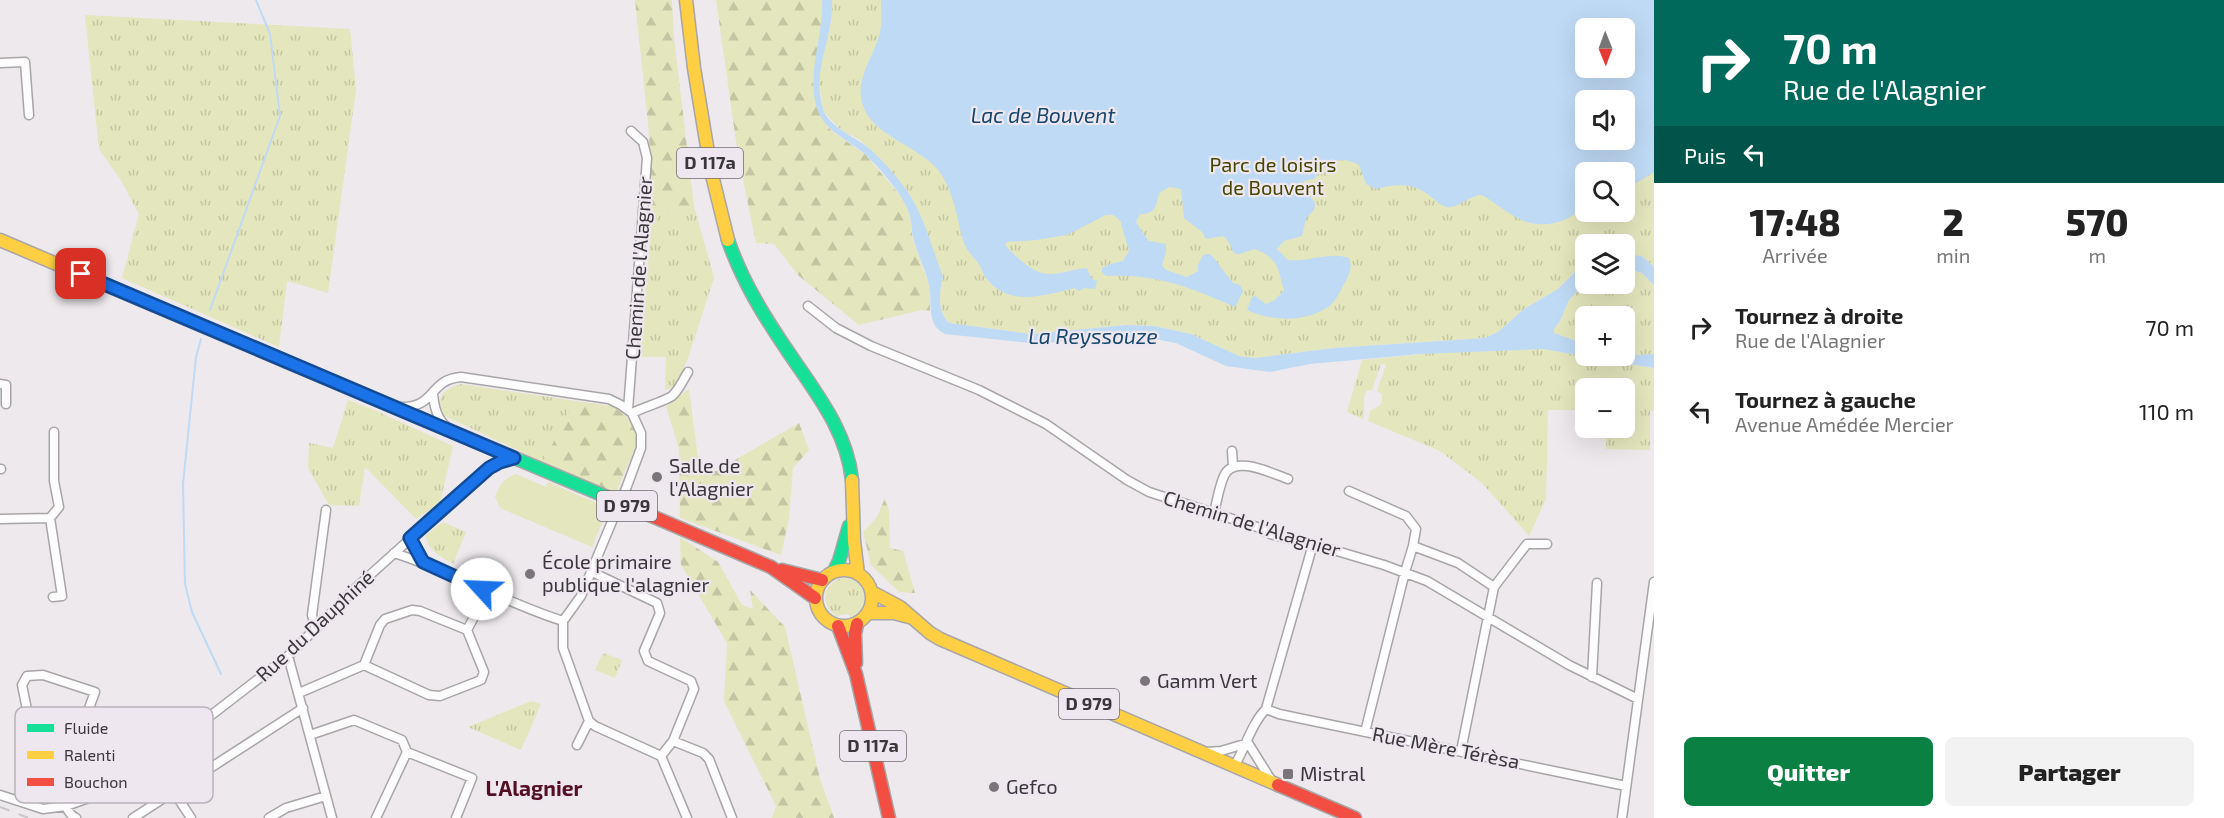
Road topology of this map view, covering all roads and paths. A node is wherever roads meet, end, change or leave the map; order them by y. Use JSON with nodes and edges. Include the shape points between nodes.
{"nodes":[{"id":1,"x":686,"y":0,"type":"edge"},
{"id":2,"x":0,"y":63,"type":"edge"},
{"id":3,"x":29,"y":115,"type":"dead end"},
{"id":4,"x":631,"y":131,"type":"dead end"},
{"id":5,"x":0,"y":240,"type":"edge"},
{"id":6,"x":808,"y":306,"type":"dead end"},
{"id":7,"x":688,"y":372,"type":"dead end"},
{"id":8,"x":0,"y":384,"type":"edge"},
{"id":9,"x":433,"y":393,"type":"junction"},
{"id":10,"x":6,"y":404,"type":"dead end"},
{"id":11,"x":390,"y":406,"type":"junction"},
{"id":12,"x":630,"y":412,"type":"junction"},
{"id":13,"x":54,"y":432,"type":"dead end"},
{"id":14,"x":455,"y":434,"type":"junction"},
{"id":15,"x":485,"y":446,"type":"junction"},
{"id":16,"x":1233,"y":451,"type":"dead end"},
{"id":17,"x":514,"y":458,"type":"junction"},
{"id":18,"x":1233,"y":466,"type":"junction"},
{"id":19,"x":489,"y":468,"type":"junction"},
{"id":20,"x":1288,"y":479,"type":"dead end"},
{"id":21,"x":1349,"y":491,"type":"dead end"},
{"id":22,"x":326,"y":510,"type":"dead end"},
{"id":23,"x":853,"y":513,"type":"junction"},
{"id":24,"x":1214,"y":513,"type":"junction"},
{"id":25,"x":50,"y":518,"type":"junction"},
{"id":26,"x":0,"y":519,"type":"edge"},
{"id":27,"x":410,"y":538,"type":"junction"},
{"id":28,"x":1313,"y":544,"type":"junction"},
{"id":29,"x":1547,"y":544,"type":"dead end"},
{"id":30,"x":1413,"y":546,"type":"junction"},
{"id":31,"x":394,"y":553,"type":"junction"},
{"id":32,"x":423,"y":562,"type":"junction"},
{"id":33,"x":771,"y":567,"type":"junction"},
{"id":34,"x":834,"y":571,"type":"junction"},
{"id":35,"x":592,"y":572,"type":"junction"},
{"id":36,"x":1405,"y":572,"type":"junction"},
{"id":37,"x":858,"y":574,"type":"junction"},
{"id":38,"x":822,"y":580,"type":"junction"},
{"id":39,"x":1597,"y":582,"type":"dead end"},
{"id":40,"x":1654,"y":582,"type":"edge"},
{"id":41,"x":1494,"y":587,"type":"junction"},
{"id":42,"x":488,"y":591,"type":"junction"},
{"id":43,"x":872,"y":592,"type":"junction"},
{"id":44,"x":53,"y":597,"type":"dead end"},
{"id":45,"x":815,"y":598,"type":"junction"},
{"id":46,"x":868,"y":613,"type":"junction"},
{"id":47,"x":1488,"y":615,"type":"junction"},
{"id":48,"x":910,"y":617,"type":"junction"},
{"id":49,"x":563,"y":621,"type":"junction"},
{"id":50,"x":857,"y":624,"type":"junction"},
{"id":51,"x":838,"y":626,"type":"junction"},
{"id":52,"x":316,"y":630,"type":"junction"},
{"id":53,"x":467,"y":630,"type":"junction"},
{"id":54,"x":288,"y":656,"type":"junction"},
{"id":55,"x":364,"y":665,"type":"junction"},
{"id":56,"x":856,"y":674,"type":"junction"},
{"id":57,"x":1592,"y":677,"type":"junction"},
{"id":58,"x":299,"y":693,"type":"junction"},
{"id":59,"x":1638,"y":699,"type":"junction"},
{"id":60,"x":26,"y":707,"type":"edge"},
{"id":61,"x":89,"y":707,"type":"edge"},
{"id":62,"x":303,"y":708,"type":"junction"},
{"id":63,"x":1266,"y":709,"type":"junction"},
{"id":64,"x":213,"y":714,"type":"edge"},
{"id":65,"x":589,"y":721,"type":"junction"},
{"id":66,"x":1365,"y":732,"type":"junction"},
{"id":67,"x":310,"y":735,"type":"junction"},
{"id":68,"x":673,"y":741,"type":"junction"},
{"id":69,"x":1248,"y":743,"type":"junction"},
{"id":70,"x":577,"y":745,"type":"dead end"},
{"id":71,"x":1461,"y":751,"type":"junction"},
{"id":72,"x":407,"y":752,"type":"junction"},
{"id":73,"x":1202,"y":753,"type":"junction"},
{"id":74,"x":661,"y":756,"type":"junction"},
{"id":75,"x":1234,"y":766,"type":"junction"},
{"id":76,"x":213,"y":767,"type":"edge"},
{"id":77,"x":1274,"y":783,"type":"junction"},
{"id":78,"x":1626,"y":786,"type":"junction"},
{"id":79,"x":0,"y":795,"type":"edge"},
{"id":80,"x":326,"y":796,"type":"junction"},
{"id":81,"x":15,"y":800,"type":"edge"},
{"id":82,"x":25,"y":803,"type":"edge"},
{"id":83,"x":65,"y":803,"type":"edge"},
{"id":84,"x":75,"y":803,"type":"edge"},
{"id":85,"x":157,"y":803,"type":"edge"},
{"id":86,"x":181,"y":803,"type":"edge"},
{"id":87,"x":66,"y":806,"type":"junction"},
{"id":88,"x":76,"y":818,"type":"edge"},
{"id":89,"x":133,"y":818,"type":"edge"},
{"id":90,"x":191,"y":818,"type":"edge"},
{"id":91,"x":269,"y":818,"type":"edge"},
{"id":92,"x":332,"y":818,"type":"edge"},
{"id":93,"x":376,"y":818,"type":"edge"},
{"id":94,"x":456,"y":818,"type":"edge"},
{"id":95,"x":687,"y":818,"type":"edge"},
{"id":96,"x":732,"y":818,"type":"edge"},
{"id":97,"x":889,"y":818,"type":"edge"},
{"id":98,"x":1355,"y":818,"type":"edge"},
{"id":99,"x":1622,"y":818,"type":"edge"}],
"edges":[{"from":1,"to":23,"type":"main road","number":"D 117a","via":[[717,209],[729,247],[765,316],[837,426],[850,464]]},
{"from":2,"to":3,"type":"street","via":[[25,62]]},
{"from":4,"to":12,"type":"street","name":"Chemin de l'Alagnier","via":[[643,142],[647,158]]},
{"from":5,"to":11,"type":"main road","number":"D 979"},
{"from":6,"to":24,"type":"street","name":"Chemin de l'Alagnier","via":[[836,328],[871,346],[979,390],[1046,424],[1142,488]]},
{"from":7,"to":12,"type":"street","via":[[669,398]]},
{"from":8,"to":10,"type":"street","via":[[6,385]]},
{"from":9,"to":11,"type":"street","via":[[416,406]]},
{"from":9,"to":12,"type":"street","via":[[439,384],[461,377],[609,399]]},
{"from":9,"to":14,"type":"street","via":[[439,417]]},
{"from":11,"to":14,"type":"main road","number":"D 979"},
{"from":12,"to":35,"type":"street","bridge":true,"via":[[639,425],[641,448]]},
{"from":13,"to":25,"type":"street","via":[[54,481],[59,507]]},
{"from":14,"to":15,"type":"main road","number":"D 979"},
{"from":15,"to":17,"type":"main road","number":"D 979"},
{"from":15,"to":19,"type":"street"},
{"from":16,"to":18,"type":"street"},
{"from":17,"to":19,"type":"street","name":"Rue du Dauphiné"},
{"from":17,"to":33,"type":"main road","number":"D 979"},
{"from":18,"to":20,"type":"street","via":[[1244,465]]},
{"from":18,"to":24,"type":"street","via":[[1224,474]]},
{"from":19,"to":27,"type":"street","name":"Rue du Dauphiné"},
{"from":21,"to":30,"type":"street","via":[[1406,516],[1416,529]]},
{"from":22,"to":52,"type":"street","via":[[312,615]]},
{"from":23,"to":34,"type":"main road","number":"D 117a"},
{"from":23,"to":37,"type":"main road","number":"D 117a"},
{"from":24,"to":28,"type":"street","name":"Chemin de l'Alagnier","via":[[1270,534]]},
{"from":25,"to":26,"type":"street"},
{"from":25,"to":44,"type":"street","via":[[62,596]]},
{"from":27,"to":31,"type":"street","name":"Rue du Dauphiné"},
{"from":27,"to":32,"type":"street"},
{"from":28,"to":36,"type":"street","name":"Chemin de l'Alagnier"},
{"from":28,"to":63,"type":"street"},
{"from":29,"to":41,"type":"street","via":[[1527,544]]},
{"from":30,"to":36,"type":"street"},
{"from":30,"to":41,"type":"street","via":[[1458,563]]},
{"from":31,"to":32,"type":"street"},
{"from":31,"to":52,"type":"street","name":"Rue du Dauphiné"},
{"from":32,"to":42,"type":"street"},
{"from":33,"to":38,"type":"main road","number":"D 979"},
{"from":33,"to":45,"type":"main road","number":"D 979"},
{"from":34,"to":37,"type":"main road","via":[[851,570]]},
{"from":34,"to":38,"type":"main road"},
{"from":35,"to":49,"type":"street"},
{"from":35,"to":68,"type":"street","via":[[657,603],[660,613],[645,651],[648,662],[691,681],[694,689]]},
{"from":36,"to":47,"type":"street","name":"Chemin de l'Alagnier"},
{"from":36,"to":66,"type":"street"},
{"from":37,"to":43,"type":"main road"},
{"from":38,"to":45,"type":"main road"},
{"from":39,"to":57,"type":"street"},
{"from":40,"to":59,"type":"street"},
{"from":41,"to":47,"type":"street"},
{"from":42,"to":49,"type":"street"},
{"from":42,"to":53,"type":"street"},
{"from":43,"to":46,"type":"main road"},
{"from":43,"to":48,"type":"main road","number":"D 979"},
{"from":45,"to":51,"type":"main road","via":[[824,619]]},
{"from":46,"to":48,"type":"main road","number":"D 979"},
{"from":46,"to":50,"type":"main road"},
{"from":47,"to":57,"type":"street","name":"Chemin de l'Alagnier"},
{"from":47,"to":71,"type":"street"},
{"from":48,"to":73,"type":"main road","number":"D 979","via":[[940,639]]},
{"from":49,"to":65,"type":"street","via":[[563,648]]},
{"from":50,"to":51,"type":"main road"},
{"from":50,"to":56,"type":"main road","number":"D 117a"},
{"from":51,"to":56,"type":"main road","number":"D 117a"},
{"from":52,"to":54,"type":"street","name":"Rue du Dauphiné"},
{"from":53,"to":55,"type":"street","via":[[420,611],[385,619]]},
{"from":53,"to":55,"type":"street","via":[[483,676],[440,696],[429,695]]},
{"from":54,"to":58,"type":"street"},
{"from":54,"to":64,"type":"street","name":"Rue du Dauphiné"},
{"from":55,"to":58,"type":"street"},
{"from":56,"to":97,"type":"main road","number":"D 117a"},
{"from":57,"to":59,"type":"street","name":"Chemin de l'Alagnier"},
{"from":58,"to":62,"type":"street"},
{"from":59,"to":78,"type":"street"},
{"from":60,"to":61,"type":"street","via":[[22,685],[27,676],[43,675],[94,692]]},
{"from":62,"to":67,"type":"street"},
{"from":62,"to":76,"type":"street"},
{"from":63,"to":66,"type":"street","name":"Rue Mère Térèsa"},
{"from":63,"to":69,"type":"street","via":[[1257,718]]},
{"from":65,"to":70,"type":"street"},
{"from":65,"to":74,"type":"street"},
{"from":66,"to":71,"type":"street","name":"Rue Mère Térèsa"},
{"from":67,"to":72,"type":"street","via":[[354,720],[402,740]]},
{"from":67,"to":80,"type":"street"},
{"from":68,"to":74,"type":"street"},
{"from":68,"to":96,"type":"street","via":[[709,759]]},
{"from":69,"to":73,"type":"street"},
{"from":69,"to":75,"type":"street"},
{"from":69,"to":77,"type":"street"},
{"from":71,"to":78,"type":"street","name":"Rue Mère Térèsa"},
{"from":72,"to":93,"type":"street"},
{"from":72,"to":94,"type":"street","via":[[472,778]]},
{"from":73,"to":75,"type":"main road","number":"D 979"},
{"from":74,"to":95,"type":"street"},
{"from":75,"to":77,"type":"main road","number":"D 979"},
{"from":77,"to":98,"type":"main road","number":"D 979"},
{"from":78,"to":99,"type":"street"},
{"from":79,"to":81,"type":"street"},
{"from":80,"to":91,"type":"street","via":[[286,808]]},
{"from":80,"to":92,"type":"street"},
{"from":82,"to":87,"type":"street","via":[[43,809]]},
{"from":83,"to":87,"type":"street"},
{"from":84,"to":87,"type":"street","name":"Rue du Dauphiné"},
{"from":85,"to":89,"type":"street"},
{"from":86,"to":90,"type":"street"},
{"from":87,"to":88,"type":"street"}]}
